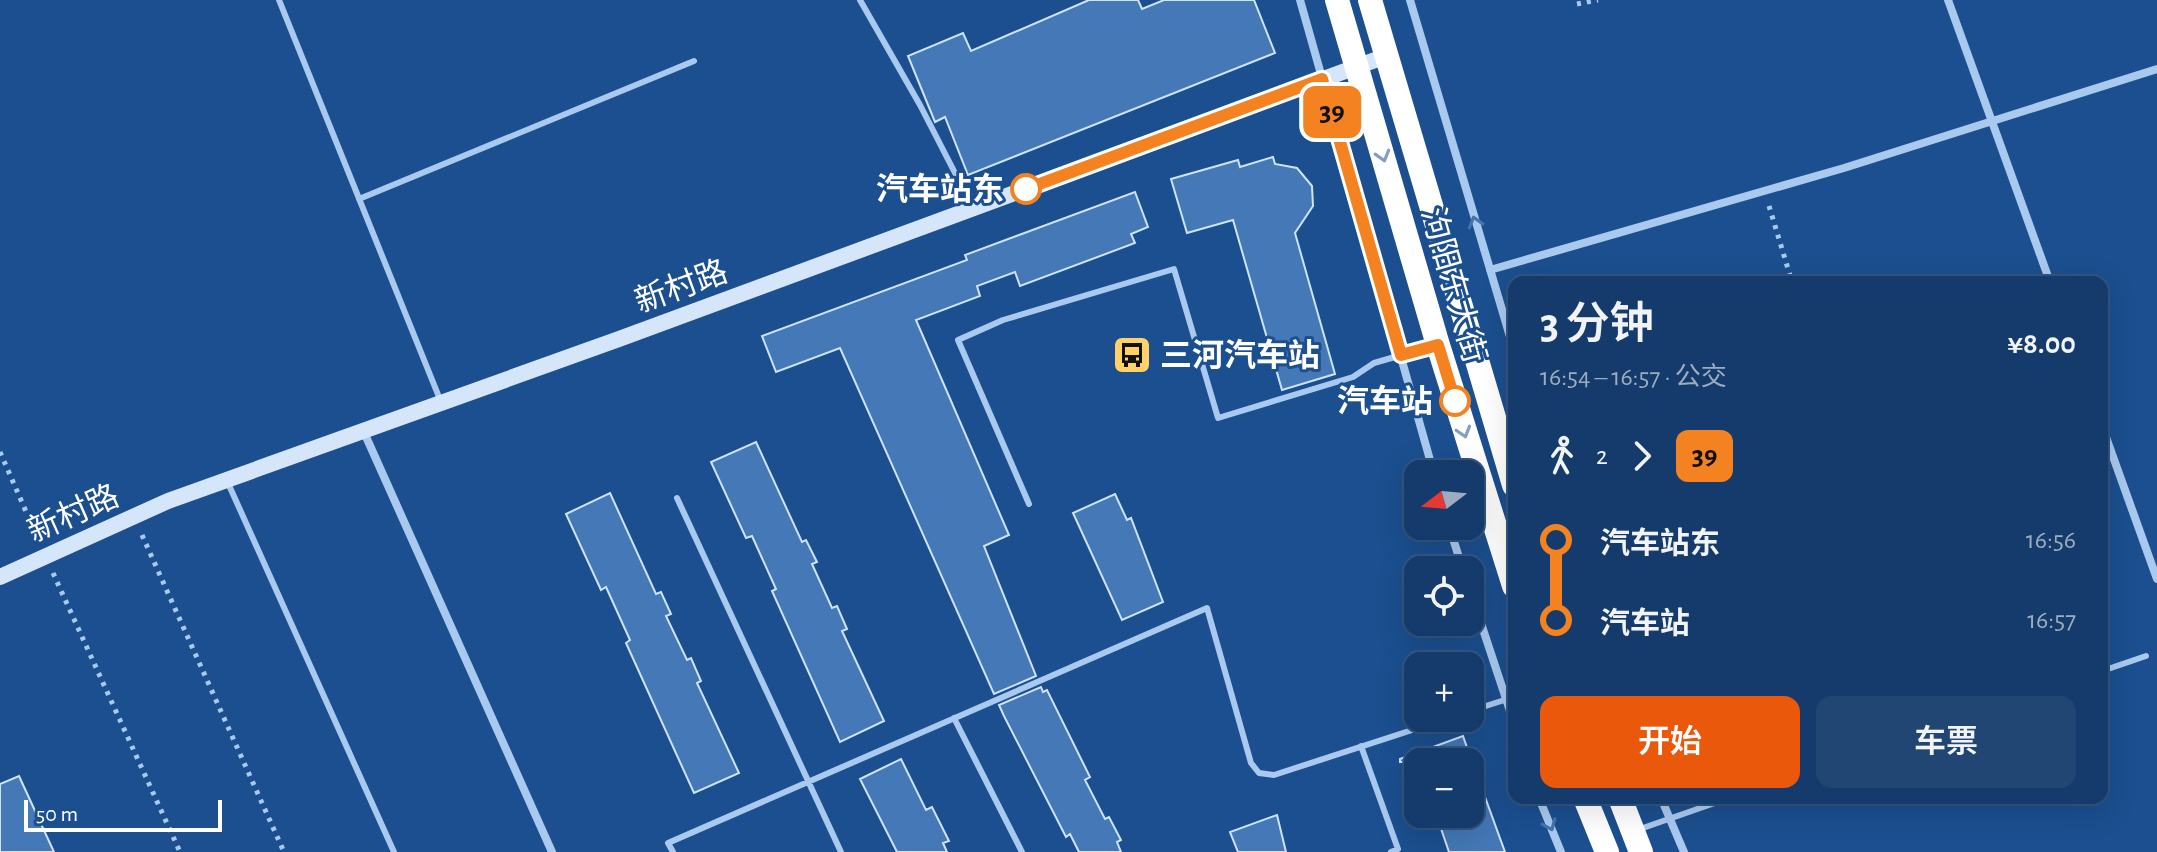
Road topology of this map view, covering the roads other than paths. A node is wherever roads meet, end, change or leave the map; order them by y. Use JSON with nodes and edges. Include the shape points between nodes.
{"nodes":[{"id":1,"x":279,"y":0,"type":"edge"},
{"id":2,"x":860,"y":0,"type":"edge"},
{"id":3,"x":1300,"y":0,"type":"edge"},
{"id":4,"x":1337,"y":0,"type":"edge"},
{"id":5,"x":1370,"y":0,"type":"edge"},
{"id":6,"x":1410,"y":0,"type":"edge"},
{"id":7,"x":1948,"y":0,"type":"edge"},
{"id":8,"x":1386,"y":56,"type":"junction"},
{"id":9,"x":694,"y":61,"type":"dead end"},
{"id":10,"x":1357,"y":66,"type":"junction"},
{"id":11,"x":2157,"y":69,"type":"edge"},
{"id":12,"x":1322,"y":79,"type":"junction"},
{"id":13,"x":1992,"y":122,"type":"junction"},
{"id":14,"x":359,"y":199,"type":"junction"},
{"id":15,"x":973,"y":208,"type":"junction"},
{"id":16,"x":1490,"y":270,"type":"junction"},
{"id":17,"x":2048,"y":276,"type":"edge"},
{"id":18,"x":1508,"y":330,"type":"edge"},
{"id":19,"x":1438,"y":345,"type":"junction"},
{"id":20,"x":1401,"y":355,"type":"junction"},
{"id":21,"x":441,"y":402,"type":"junction"},
{"id":22,"x":363,"y":430,"type":"junction"},
{"id":23,"x":2108,"y":443,"type":"edge"},
{"id":24,"x":1430,"y":460,"type":"edge"},
{"id":25,"x":1508,"y":465,"type":"edge"},
{"id":26,"x":226,"y":480,"type":"junction"},
{"id":27,"x":677,"y":498,"type":"dead end"},
{"id":28,"x":1029,"y":504,"type":"dead end"},
{"id":29,"x":1508,"y":567,"type":"edge"},
{"id":30,"x":0,"y":577,"type":"edge"},
{"id":31,"x":2157,"y":579,"type":"edge"},
{"id":32,"x":1484,"y":628,"type":"edge"},
{"id":33,"x":2146,"y":656,"type":"dead end"},
{"id":34,"x":2108,"y":669,"type":"edge"},
{"id":35,"x":1508,"y":693,"type":"edge"},
{"id":36,"x":1508,"y":699,"type":"edge"},
{"id":37,"x":1484,"y":706,"type":"edge"},
{"id":38,"x":954,"y":718,"type":"junction"},
{"id":39,"x":1405,"y":732,"type":"edge"},
{"id":40,"x":1361,"y":746,"type":"junction"},
{"id":41,"x":806,"y":782,"type":"junction"},
{"id":42,"x":1541,"y":804,"type":"edge"},
{"id":43,"x":1587,"y":804,"type":"edge"},
{"id":44,"x":1622,"y":804,"type":"edge"},
{"id":45,"x":1664,"y":804,"type":"edge"},
{"id":46,"x":1711,"y":804,"type":"edge"},
{"id":47,"x":1670,"y":818,"type":"junction"},
{"id":48,"x":1637,"y":842,"type":"edge"},
{"id":49,"x":394,"y":852,"type":"edge"},
{"id":50,"x":552,"y":852,"type":"edge"},
{"id":51,"x":673,"y":852,"type":"edge"},
{"id":52,"x":841,"y":852,"type":"edge"},
{"id":53,"x":1022,"y":852,"type":"edge"},
{"id":54,"x":1391,"y":852,"type":"edge"},
{"id":55,"x":1561,"y":852,"type":"edge"},
{"id":56,"x":1607,"y":852,"type":"edge"},
{"id":57,"x":1684,"y":852,"type":"edge"}],
"edges":[{"from":1,"to":14,"type":"lane"},
{"from":2,"to":15,"type":"lane"},
{"from":3,"to":12,"type":"street"},
{"from":4,"to":10,"type":"highway","name":"泃阳东大街"},
{"from":5,"to":8,"type":"highway","name":"泃阳东大街"},
{"from":16,"to":6,"type":"street","one_way":true},
{"from":7,"to":13,"type":"street"},
{"from":8,"to":10,"type":"street","name":"新村路"},
{"from":8,"to":25,"type":"highway","name":"泃阳东大街"},
{"from":9,"to":14,"type":"lane"},
{"from":10,"to":12,"type":"street","name":"新村路"},
{"from":10,"to":19,"type":"highway","name":"泃阳东大街","one_way":true},
{"from":11,"to":13,"type":"street"},
{"from":12,"to":15,"type":"street","name":"新村路"},
{"from":12,"to":20,"type":"street"},
{"from":13,"to":16,"type":"street"},
{"from":13,"to":17,"type":"street"},
{"from":14,"to":21,"type":"lane"},
{"from":15,"to":21,"type":"street","name":"新村路"},
{"from":16,"to":18,"type":"street"},
{"from":19,"to":20,"type":"lane"},
{"from":19,"to":29,"type":"highway","name":"泃阳东大街","one_way":true},
{"from":20,"to":24,"type":"street"},
{"from":20,"to":28,"type":"lane","via":[[1353,377],[1218,418],[1174,269],[1003,320],[958,340]]},
{"from":21,"to":22,"type":"street","name":"新村路"},
{"from":22,"to":26,"type":"street","name":"新村路"},
{"from":22,"to":50,"type":"street"},
{"from":23,"to":31,"type":"street"},
{"from":26,"to":30,"type":"street","name":"新村路"},
{"from":26,"to":49,"type":"lane"},
{"from":27,"to":41,"type":"lane"},
{"from":32,"to":35,"type":"street"},
{"from":33,"to":34,"type":"lane"},
{"from":36,"to":37,"type":"lane"},
{"from":38,"to":40,"type":"lane","via":[[1207,608],[1251,763],[1259,773],[1274,775]]},
{"from":38,"to":41,"type":"lane"},
{"from":38,"to":53,"type":"lane"},
{"from":39,"to":40,"type":"lane"},
{"from":40,"to":54,"type":"lane","via":[[1398,849]]},
{"from":41,"to":51,"type":"lane","via":[[668,843]]},
{"from":41,"to":52,"type":"lane"},
{"from":42,"to":55,"type":"street","one_way":true},
{"from":43,"to":56,"type":"highway"},
{"from":44,"to":48,"type":"highway"},
{"from":45,"to":47,"type":"street"},
{"from":46,"to":47,"type":"lane"},
{"from":47,"to":48,"type":"lane"},
{"from":47,"to":57,"type":"street"}]}
